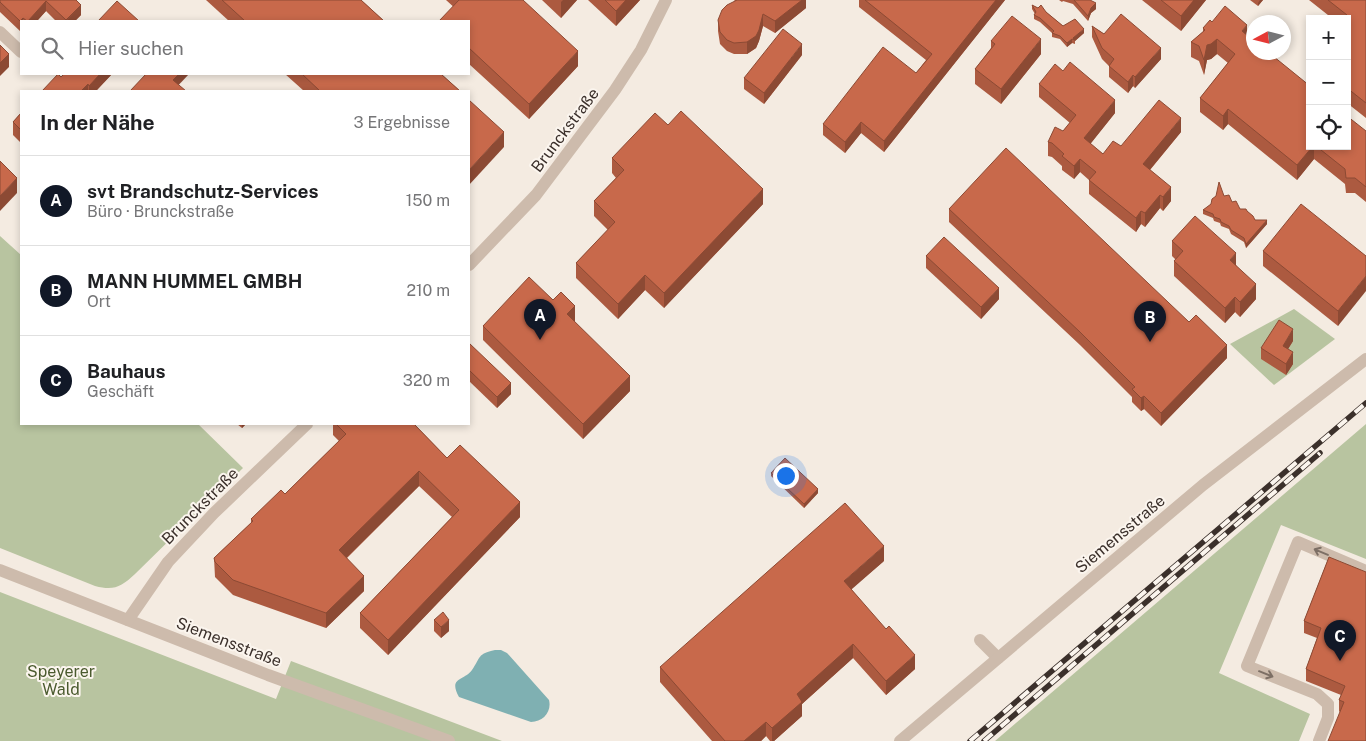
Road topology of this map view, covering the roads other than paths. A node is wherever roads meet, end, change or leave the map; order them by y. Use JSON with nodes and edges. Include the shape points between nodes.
{"nodes":[{"id":1,"x":666,"y":0,"type":"edge"},
{"id":2,"x":0,"y":32,"type":"edge"},
{"id":3,"x":20,"y":51,"type":"edge"},
{"id":4,"x":470,"y":263,"type":"edge"},
{"id":5,"x":1366,"y":359,"type":"edge"},
{"id":6,"x":306,"y":425,"type":"edge"},
{"id":7,"x":0,"y":570,"type":"edge"},
{"id":8,"x":1366,"y":571,"type":"edge"},
{"id":9,"x":128,"y":620,"type":"junction"},
{"id":10,"x":980,"y":640,"type":"dead end"},
{"id":11,"x":998,"y":658,"type":"junction"},
{"id":12,"x":448,"y":741,"type":"edge"},
{"id":13,"x":900,"y":741,"type":"edge"},
{"id":14,"x":1319,"y":741,"type":"edge"}],
"edges":[{"from":1,"to":4,"type":"street","name":"Brunckstraße","via":[[633,63],[605,104],[536,196]]},
{"from":2,"to":3,"type":"street"},
{"from":5,"to":11,"type":"street","name":"Siemensstraße","via":[[1203,485]]},
{"from":6,"to":9,"type":"street","name":"Brunckstraße","via":[[168,562]]},
{"from":7,"to":9,"type":"street","name":"Siemensstraße"},
{"from":8,"to":14,"type":"street","one_way":true,"via":[[1298,542],[1247,666],[1317,694],[1328,704],[1328,718]]},
{"from":9,"to":12,"type":"street","name":"Siemensstraße"},
{"from":10,"to":11,"type":"street"},
{"from":11,"to":13,"type":"street","name":"Siemensstraße"}]}
